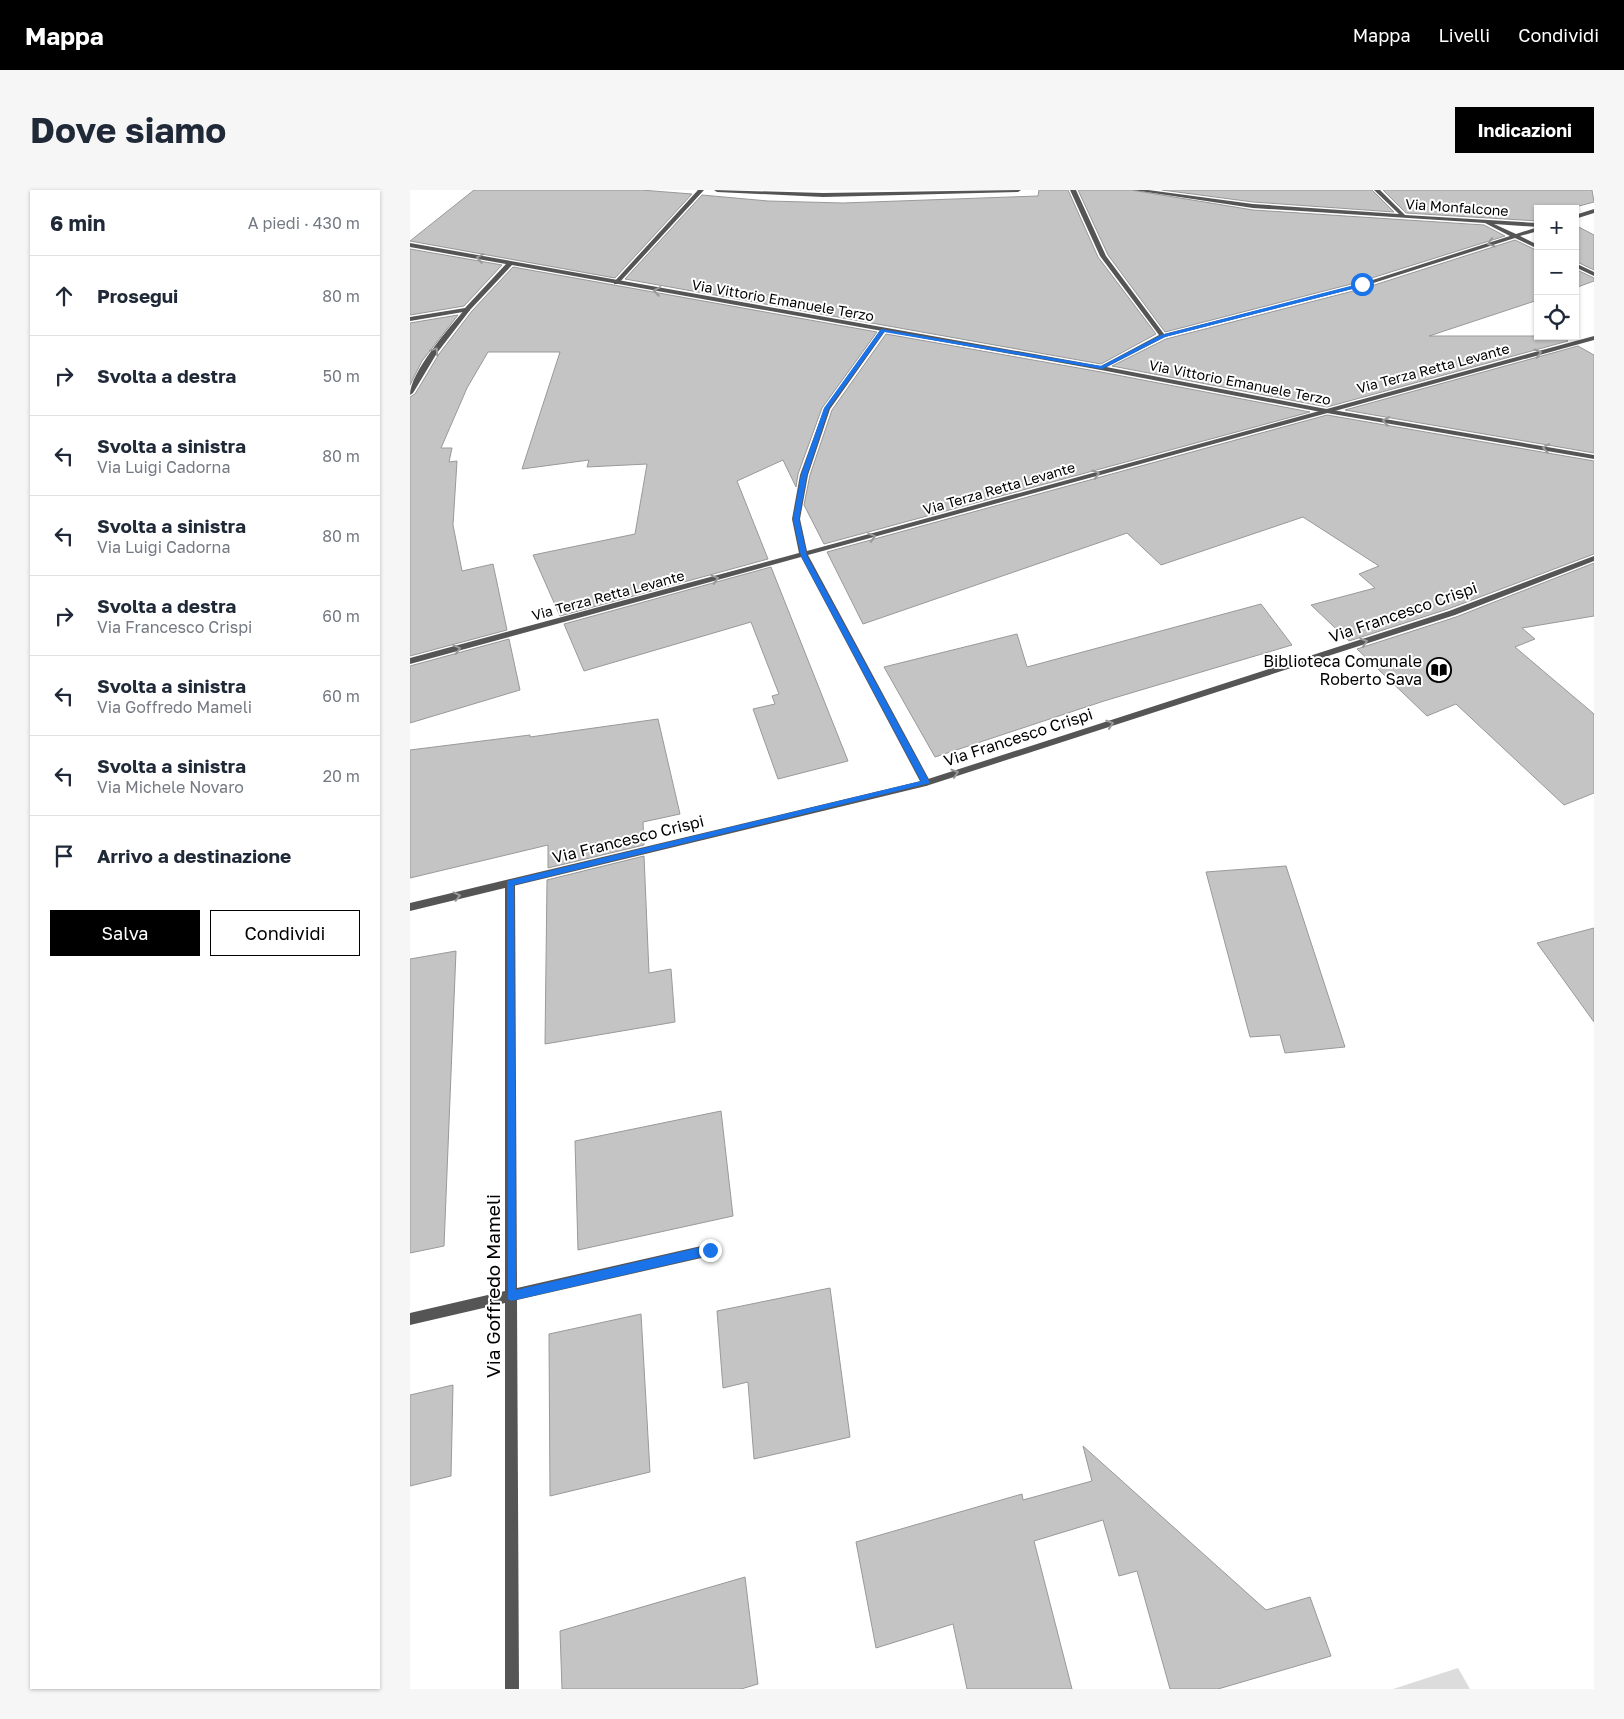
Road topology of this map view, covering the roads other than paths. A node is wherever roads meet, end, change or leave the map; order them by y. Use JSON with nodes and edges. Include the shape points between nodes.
{"nodes":[{"id":1,"x":701,"y":190,"type":"edge"},
{"id":2,"x":717,"y":190,"type":"edge"},
{"id":3,"x":1018,"y":190,"type":"edge"},
{"id":4,"x":1073,"y":190,"type":"edge"},
{"id":5,"x":1136,"y":190,"type":"edge"},
{"id":6,"x":1377,"y":190,"type":"edge"},
{"id":7,"x":1594,"y":212,"type":"edge"},
{"id":8,"x":1403,"y":215,"type":"junction"},
{"id":9,"x":1579,"y":216,"type":"edge"},
{"id":10,"x":1482,"y":220,"type":"junction"},
{"id":11,"x":1534,"y":225,"type":"edge"},
{"id":12,"x":1534,"y":230,"type":"edge"},
{"id":13,"x":1515,"y":236,"type":"junction"},
{"id":14,"x":410,"y":245,"type":"edge"},
{"id":15,"x":1534,"y":245,"type":"edge"},
{"id":16,"x":510,"y":263,"type":"junction"},
{"id":17,"x":1579,"y":267,"type":"edge"},
{"id":18,"x":1594,"y":274,"type":"edge"},
{"id":19,"x":616,"y":283,"type":"junction"},
{"id":20,"x":466,"y":310,"type":"junction"},
{"id":21,"x":410,"y":319,"type":"edge"},
{"id":22,"x":883,"y":330,"type":"junction"},
{"id":23,"x":1163,"y":336,"type":"junction"},
{"id":24,"x":1594,"y":338,"type":"edge"},
{"id":25,"x":1102,"y":368,"type":"junction"},
{"id":26,"x":410,"y":394,"type":"edge"},
{"id":27,"x":1321,"y":410,"type":"junction"},
{"id":28,"x":1594,"y":456,"type":"edge"},
{"id":29,"x":804,"y":556,"type":"junction"},
{"id":30,"x":1594,"y":558,"type":"edge"},
{"id":31,"x":410,"y":661,"type":"edge"},
{"id":32,"x":926,"y":783,"type":"junction"},
{"id":33,"x":510,"y":883,"type":"junction"},
{"id":34,"x":410,"y":907,"type":"edge"},
{"id":35,"x":710,"y":1250,"type":"dead end"},
{"id":36,"x":511,"y":1296,"type":"junction"},
{"id":37,"x":410,"y":1319,"type":"edge"},
{"id":38,"x":512,"y":1689,"type":"edge"}],
"edges":[{"from":1,"to":19,"type":"street"},
{"from":2,"to":3,"type":"street","via":[[824,195]]},
{"from":4,"to":23,"type":"street","via":[[1103,256]]},
{"from":5,"to":8,"type":"street","name":"Via Monfalcone","via":[[1253,206]]},
{"from":6,"to":8,"type":"street"},
{"from":7,"to":9,"type":"street"},
{"from":8,"to":10,"type":"street","name":"Via Monfalcone"},
{"from":10,"to":11,"type":"street","name":"Via Monfalcone"},
{"from":10,"to":13,"type":"street"},
{"from":12,"to":13,"type":"street"},
{"from":13,"to":15,"type":"street"},
{"from":13,"to":23,"type":"street","one_way":true,"via":[[1362,284]]},
{"from":16,"to":14,"type":"street","name":"Via Vittorio Emanuele Terzo","one_way":true},
{"from":16,"to":19,"type":"street","name":"Via Vittorio Emanuele Terzo"},
{"from":16,"to":20,"type":"street"},
{"from":17,"to":18,"type":"street"},
{"from":22,"to":19,"type":"street","name":"Via Vittorio Emanuele Terzo","one_way":true},
{"from":20,"to":21,"type":"street"},
{"from":26,"to":20,"type":"street","one_way":true,"via":[[434,352]]},
{"from":22,"to":25,"type":"street","name":"Via Vittorio Emanuele Terzo"},
{"from":22,"to":29,"type":"street","via":[[827,408],[804,475],[796,519]]},
{"from":23,"to":25,"type":"street"},
{"from":27,"to":24,"type":"street","name":"Via Terza Retta Levante","one_way":true},
{"from":25,"to":27,"type":"street","name":"Via Vittorio Emanuele Terzo"},
{"from":28,"to":27,"type":"street","name":"Via Vittorio Emanuele Terzo","one_way":true},
{"from":29,"to":27,"type":"street","name":"Via Terza Retta Levante","one_way":true},
{"from":31,"to":29,"type":"street","name":"Via Terza Retta Levante","one_way":true},
{"from":29,"to":32,"type":"street"},
{"from":32,"to":30,"type":"street","name":"Via Francesco Crispi","one_way":true,"via":[[1452,613]]},
{"from":32,"to":33,"type":"street","name":"Via Francesco Crispi"},
{"from":34,"to":33,"type":"street","name":"Via Francesco Crispi","one_way":true},
{"from":33,"to":36,"type":"street","name":"Via Goffredo Mameli"},
{"from":35,"to":36,"type":"street"},
{"from":36,"to":37,"type":"street"},
{"from":36,"to":38,"type":"street","name":"Via Goffredo Mameli"}]}
